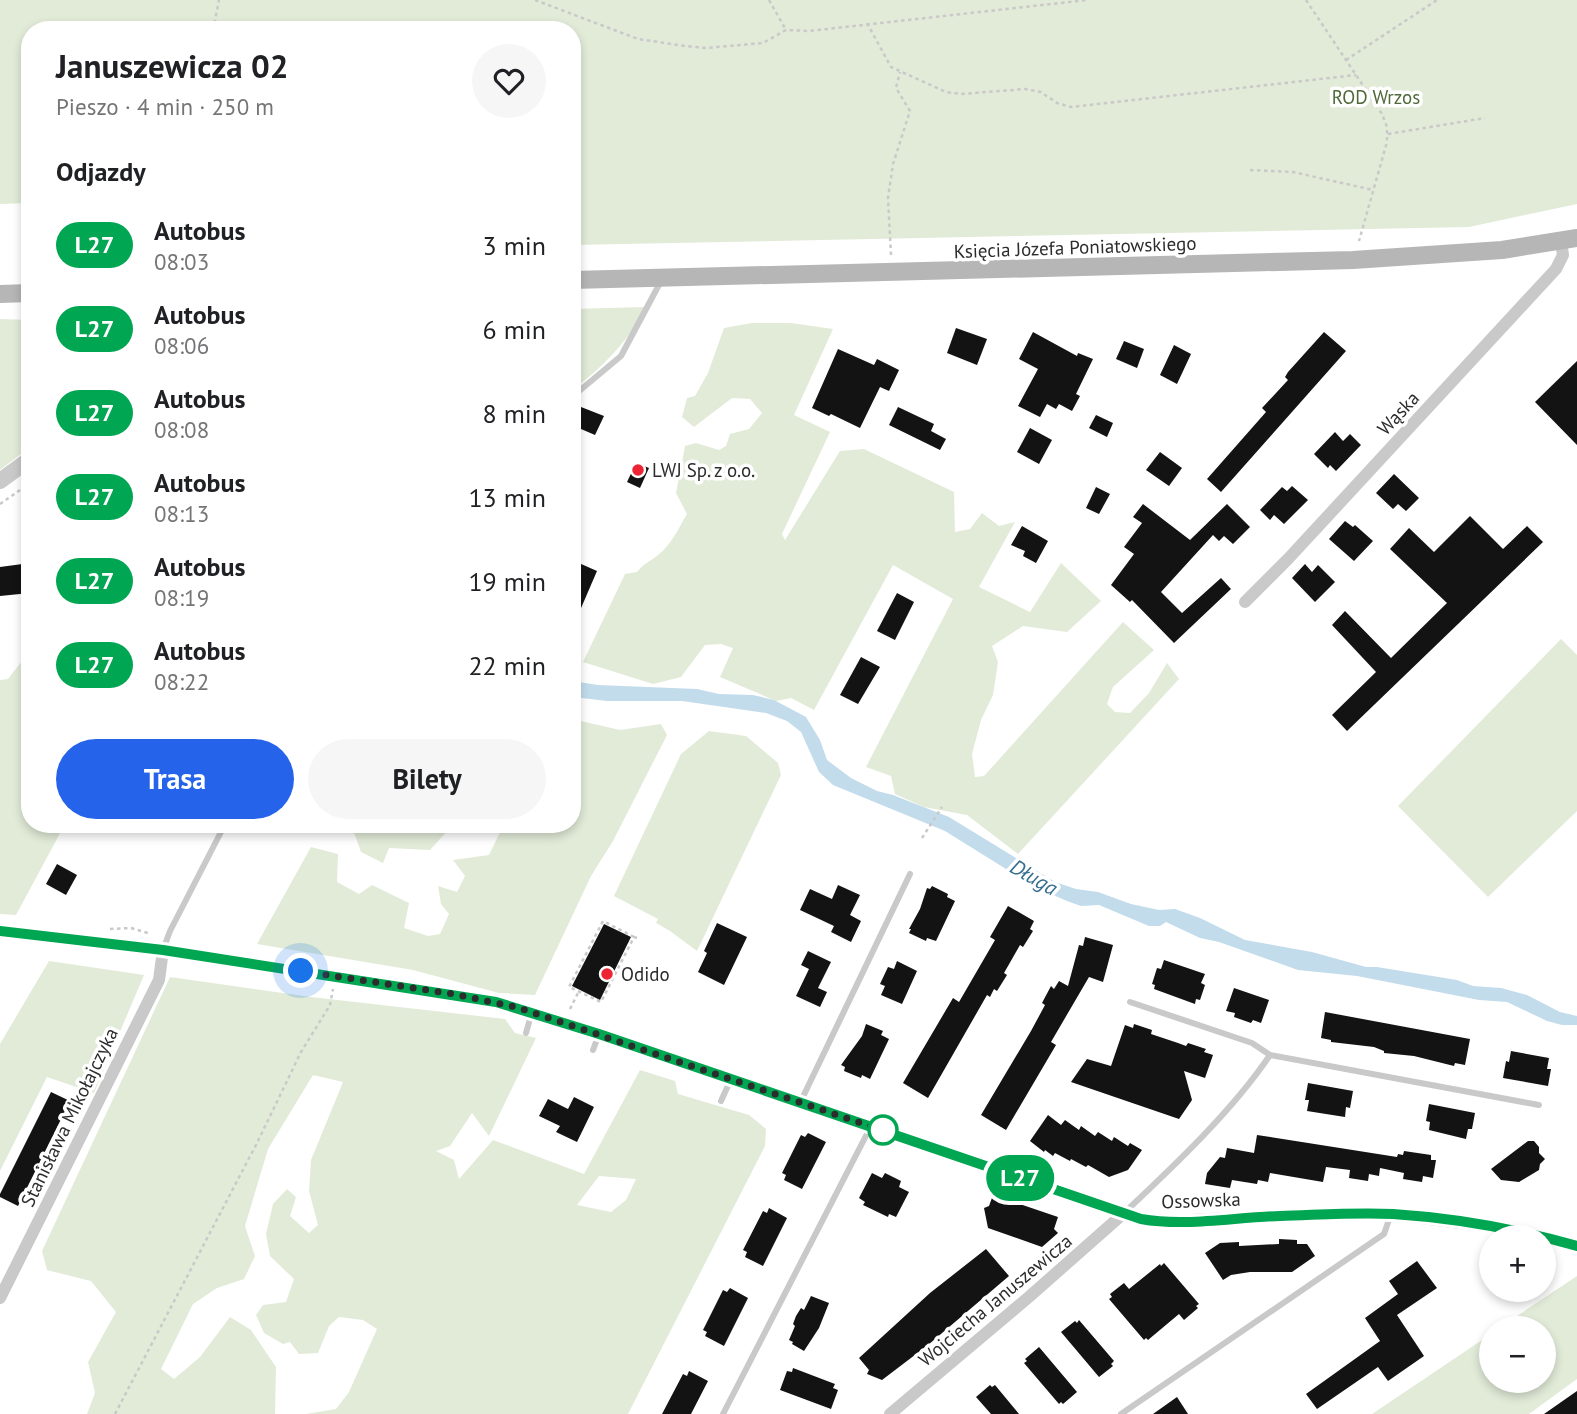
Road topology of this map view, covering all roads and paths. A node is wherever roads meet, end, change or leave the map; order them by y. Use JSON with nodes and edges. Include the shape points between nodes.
{"nodes":[{"id":1,"x":219,"y":0,"type":"edge"},
{"id":2,"x":535,"y":0,"type":"edge"},
{"id":3,"x":769,"y":0,"type":"edge"},
{"id":4,"x":1087,"y":0,"type":"edge"},
{"id":5,"x":1306,"y":0,"type":"edge"},
{"id":6,"x":1437,"y":0,"type":"edge"},
{"id":7,"x":215,"y":21,"type":"edge"},
{"id":8,"x":867,"y":23,"type":"junction"},
{"id":9,"x":786,"y":30,"type":"junction"},
{"id":10,"x":1346,"y":60,"type":"junction"},
{"id":11,"x":900,"y":72,"type":"junction"},
{"id":12,"x":1356,"y":75,"type":"junction"},
{"id":13,"x":1485,"y":118,"type":"dead end"},
{"id":14,"x":1387,"y":134,"type":"junction"},
{"id":15,"x":1250,"y":170,"type":"dead end"},
{"id":16,"x":1373,"y":190,"type":"junction"},
{"id":17,"x":1569,"y":240,"type":"edge"},
{"id":18,"x":1353,"y":260,"type":"junction"},
{"id":19,"x":892,"y":273,"type":"junction"},
{"id":20,"x":663,"y":279,"type":"junction"},
{"id":21,"x":581,"y":280,"type":"edge"},
{"id":22,"x":21,"y":293,"type":"edge"},
{"id":23,"x":0,"y":294,"type":"edge"},
{"id":24,"x":581,"y":389,"type":"edge"},
{"id":25,"x":21,"y":466,"type":"edge"},
{"id":26,"x":0,"y":481,"type":"edge"},
{"id":27,"x":21,"y":489,"type":"edge"},
{"id":28,"x":0,"y":504,"type":"edge"},
{"id":29,"x":1245,"y":603,"type":"dead end"},
{"id":30,"x":942,"y":807,"type":"dead end"},
{"id":31,"x":220,"y":833,"type":"edge"},
{"id":32,"x":922,"y":838,"type":"dead end"},
{"id":33,"x":911,"y":874,"type":"dead end"},
{"id":34,"x":111,"y":929,"type":"dead end"},
{"id":35,"x":0,"y":931,"type":"edge"},
{"id":36,"x":148,"y":933,"type":"dead end"},
{"id":37,"x":634,"y":937,"type":"junction"},
{"id":38,"x":640,"y":939,"type":"dead end"},
{"id":39,"x":163,"y":950,"type":"junction"},
{"id":40,"x":336,"y":976,"type":"junction"},
{"id":41,"x":579,"y":992,"type":"junction"},
{"id":42,"x":1130,"y":1002,"type":"dead end"},
{"id":43,"x":532,"y":1012,"type":"junction"},
{"id":44,"x":569,"y":1012,"type":"dead end"},
{"id":45,"x":526,"y":1033,"type":"dead end"},
{"id":46,"x":599,"y":1034,"type":"junction"},
{"id":47,"x":593,"y":1050,"type":"dead end"},
{"id":48,"x":1270,"y":1055,"type":"junction"},
{"id":49,"x":731,"y":1079,"type":"junction"},
{"id":50,"x":720,"y":1101,"type":"dead end"},
{"id":51,"x":800,"y":1102,"type":"junction"},
{"id":52,"x":1539,"y":1105,"type":"dead end"},
{"id":53,"x":871,"y":1126,"type":"junction"},
{"id":54,"x":1124,"y":1213,"type":"junction"},
{"id":55,"x":1391,"y":1214,"type":"junction"},
{"id":56,"x":1577,"y":1246,"type":"edge"},
{"id":57,"x":0,"y":1298,"type":"edge"},
{"id":58,"x":115,"y":1414,"type":"edge"},
{"id":59,"x":723,"y":1414,"type":"edge"},
{"id":60,"x":890,"y":1414,"type":"edge"},
{"id":61,"x":1121,"y":1414,"type":"edge"}],
"edges":[{"from":1,"to":7,"type":"path"},
{"from":2,"to":9,"type":"path","via":[[638,39],[685,46],[763,43]]},
{"from":3,"to":9,"type":"path"},
{"from":4,"to":8,"type":"path"},
{"from":5,"to":10,"type":"path"},
{"from":6,"to":10,"type":"path"},
{"from":8,"to":9,"type":"path"},
{"from":8,"to":11,"type":"path","via":[[891,67]]},
{"from":10,"to":12,"type":"path"},
{"from":11,"to":12,"type":"path","via":[[946,92],[1025,89],[1071,107]]},
{"from":11,"to":19,"type":"path","via":[[896,88],[910,111],[888,198]]},
{"from":12,"to":14,"type":"path","via":[[1382,114]]},
{"from":13,"to":14,"type":"path"},
{"from":14,"to":16,"type":"path"},
{"from":15,"to":16,"type":"path","via":[[1293,172]]},
{"from":16,"to":18,"type":"path"},
{"from":17,"to":18,"type":"main road","name":"Księcia Józefa Poniatowskiego","via":[[1458,254]]},
{"from":17,"to":29,"type":"street","name":"Wąska","via":[[1556,269]]},
{"from":18,"to":19,"type":"main road","name":"Księcia Józefa Poniatowskiego"},
{"from":19,"to":20,"type":"main road","name":"Księcia Józefa Poniatowskiego"},
{"from":20,"to":21,"type":"main road","name":"Księcia Józefa Poniatowskiego"},
{"from":20,"to":24,"type":"lane","via":[[621,356]]},
{"from":22,"to":23,"type":"main road"},
{"from":25,"to":26,"type":"street"},
{"from":27,"to":28,"type":"path"},
{"from":30,"to":32,"type":"path"},
{"from":31,"to":39,"type":"lane"},
{"from":33,"to":51,"type":"lane"},
{"from":34,"to":36,"type":"path"},
{"from":35,"to":39,"type":"street","name":"Ossowska"},
{"from":37,"to":38,"type":"path"},
{"from":37,"to":41,"type":"path","via":[[601,1002]]},
{"from":37,"to":41,"type":"path","via":[[603,921],[569,987]]},
{"from":39,"to":40,"type":"street","name":"Ossowska"},
{"from":39,"to":57,"type":"street","name":"Stanisława Mikołajczyka","via":[[159,980]]},
{"from":40,"to":43,"type":"street","name":"Ossowska"},
{"from":40,"to":58,"type":"path","via":[[330,1005],[301,1052]]},
{"from":41,"to":44,"type":"path"},
{"from":42,"to":48,"type":"lane","via":[[1252,1043]]},
{"from":43,"to":45,"type":"lane"},
{"from":43,"to":46,"type":"street","name":"Ossowska"},
{"from":46,"to":47,"type":"lane"},
{"from":46,"to":49,"type":"street","name":"Ossowska"},
{"from":48,"to":52,"type":"lane"},
{"from":48,"to":54,"type":"lane","via":[[1197,1141]]},
{"from":49,"to":50,"type":"lane"},
{"from":49,"to":51,"type":"street","name":"Ossowska"},
{"from":51,"to":53,"type":"street","name":"Ossowska"},
{"from":53,"to":54,"type":"street","name":"Ossowska"},
{"from":53,"to":59,"type":"lane"},
{"from":54,"to":55,"type":"street","name":"Ossowska","via":[[1163,1222]]},
{"from":54,"to":60,"type":"street","name":"Wojciecha Januszewicza"},
{"from":55,"to":56,"type":"street","name":"Ossowska","via":[[1506,1229]]},
{"from":55,"to":61,"type":"lane","via":[[1384,1234]]}]}
